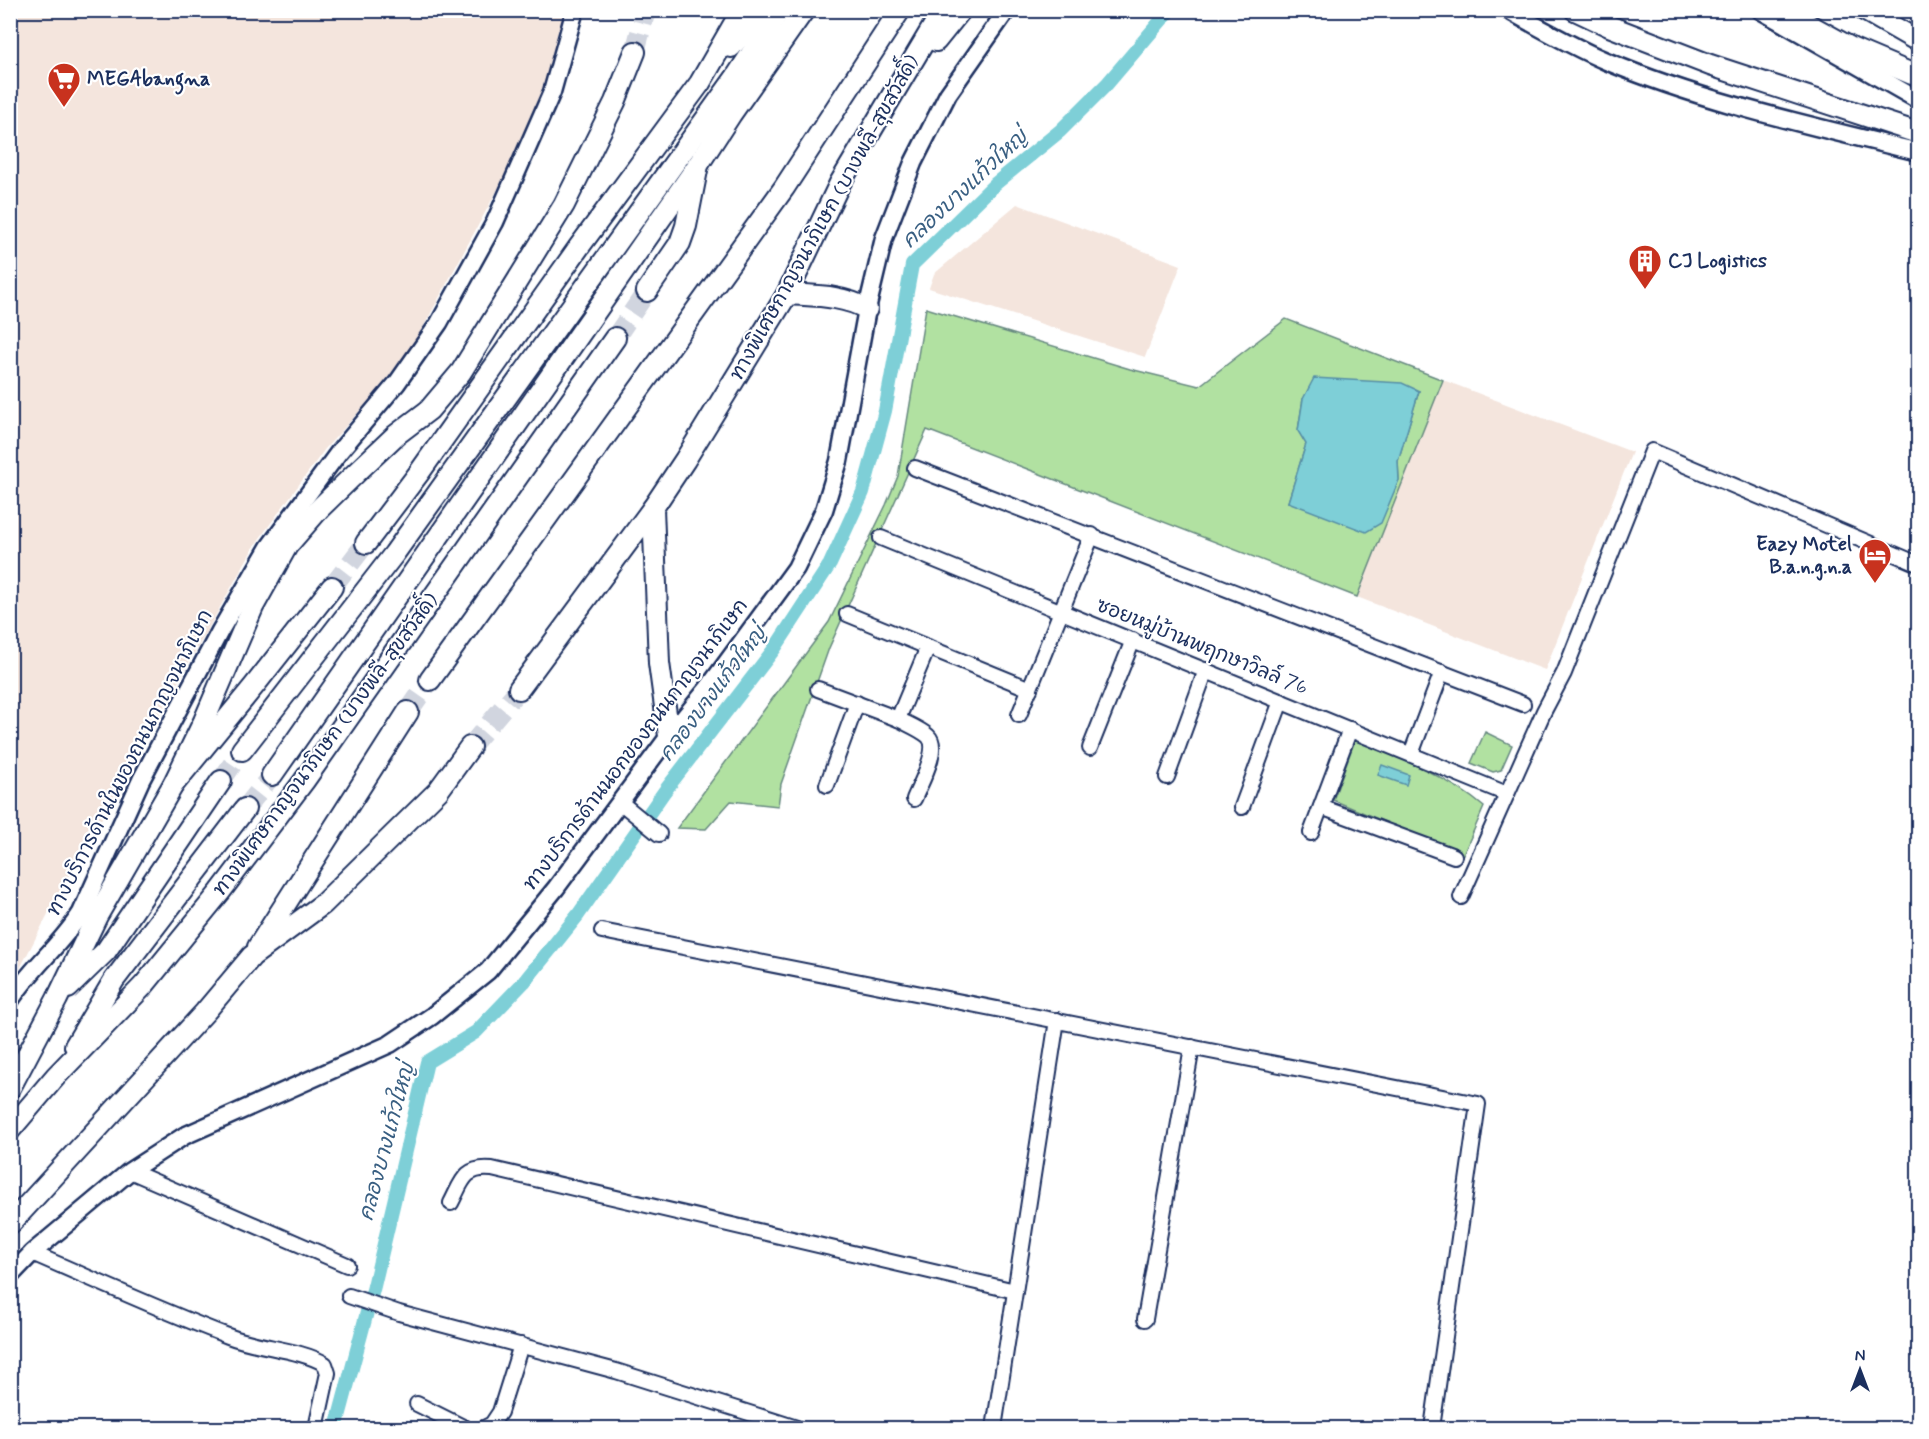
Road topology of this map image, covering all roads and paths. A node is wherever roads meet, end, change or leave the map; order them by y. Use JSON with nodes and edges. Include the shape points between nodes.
{"nodes":[{"id":1,"x":575,"y":10,"type":"edge"},
{"id":2,"x":742,"y":10,"type":"edge"},
{"id":3,"x":763,"y":10,"type":"edge"},
{"id":4,"x":780,"y":10,"type":"edge"},
{"id":5,"x":804,"y":10,"type":"edge"},
{"id":6,"x":900,"y":10,"type":"edge"},
{"id":7,"x":943,"y":10,"type":"edge"},
{"id":8,"x":961,"y":10,"type":"edge"},
{"id":9,"x":1007,"y":10,"type":"edge"},
{"id":10,"x":1508,"y":10,"type":"edge"},
{"id":11,"x":1575,"y":10,"type":"edge"},
{"id":12,"x":1760,"y":10,"type":"edge"},
{"id":13,"x":1782,"y":10,"type":"edge"},
{"id":14,"x":1807,"y":10,"type":"edge"},
{"id":15,"x":1864,"y":10,"type":"edge"},
{"id":16,"x":1886,"y":10,"type":"edge"},
{"id":17,"x":1918,"y":29,"type":"edge"},
{"id":18,"x":1918,"y":41,"type":"edge"},
{"id":19,"x":635,"y":52,"type":"tunnel mouth"},
{"id":20,"x":1915,"y":76,"type":"edge"},
{"id":21,"x":700,"y":83,"type":"junction"},
{"id":22,"x":901,"y":83,"type":"junction"},
{"id":23,"x":1918,"y":100,"type":"edge"},
{"id":24,"x":1918,"y":133,"type":"edge"},
{"id":25,"x":1918,"y":152,"type":"edge"},
{"id":26,"x":698,"y":165,"type":"junction"},
{"id":27,"x":647,"y":291,"type":"tunnel mouth"},
{"id":28,"x":787,"y":294,"type":"junction"},
{"id":29,"x":867,"y":309,"type":"junction"},
{"id":30,"x":615,"y":338,"type":"tunnel mouth"},
{"id":31,"x":915,"y":468,"type":"dead end"},
{"id":32,"x":653,"y":508,"type":"junction"},
{"id":33,"x":1092,"y":535,"type":"junction"},
{"id":34,"x":881,"y":538,"type":"dead end"},
{"id":35,"x":366,"y":543,"type":"tunnel mouth"},
{"id":36,"x":1918,"y":564,"type":"edge"},
{"id":37,"x":332,"y":587,"type":"tunnel mouth"},
{"id":38,"x":1061,"y":611,"type":"junction"},
{"id":39,"x":847,"y":614,"type":"dead end"},
{"id":40,"x":1133,"y":640,"type":"junction"},
{"id":41,"x":928,"y":647,"type":"junction"},
{"id":42,"x":1206,"y":670,"type":"junction"},
{"id":43,"x":1442,"y":672,"type":"junction"},
{"id":44,"x":430,"y":680,"type":"tunnel mouth"},
{"id":45,"x":519,"y":689,"type":"tunnel mouth"},
{"id":46,"x":818,"y":689,"type":"dead end"},
{"id":47,"x":1030,"y":689,"type":"junction"},
{"id":48,"x":1281,"y":701,"type":"junction"},
{"id":49,"x":856,"y":703,"type":"junction"},
{"id":50,"x":1522,"y":704,"type":"dead end"},
{"id":51,"x":408,"y":712,"type":"tunnel mouth"},
{"id":52,"x":1019,"y":715,"type":"dead end"},
{"id":53,"x":898,"y":719,"type":"junction"},
{"id":54,"x":1350,"y":729,"type":"junction"},
{"id":55,"x":669,"y":736,"type":"junction"},
{"id":56,"x":470,"y":747,"type":"tunnel mouth"},
{"id":57,"x":1090,"y":748,"type":"dead end"},
{"id":58,"x":242,"y":750,"type":"tunnel mouth"},
{"id":59,"x":1411,"y":754,"type":"junction"},
{"id":60,"x":272,"y":775,"type":"tunnel mouth"},
{"id":61,"x":1167,"y":777,"type":"dead end"},
{"id":62,"x":221,"y":782,"type":"tunnel mouth"},
{"id":63,"x":827,"y":784,"type":"dead end"},
{"id":64,"x":173,"y":785,"type":"junction"},
{"id":65,"x":1508,"y":794,"type":"junction"},
{"id":66,"x":914,"y":799,"type":"dead end"},
{"id":67,"x":620,"y":801,"type":"junction"},
{"id":68,"x":1242,"y":807,"type":"dead end"},
{"id":69,"x":1321,"y":807,"type":"junction"},
{"id":70,"x":245,"y":809,"type":"tunnel mouth"},
{"id":71,"x":1311,"y":833,"type":"dead end"},
{"id":72,"x":659,"y":834,"type":"dead end"},
{"id":73,"x":1454,"y":856,"type":"dead end"},
{"id":74,"x":1461,"y":897,"type":"dead end"},
{"id":75,"x":602,"y":931,"type":"dead end"},
{"id":76,"x":252,"y":956,"type":"junction"},
{"id":77,"x":57,"y":999,"type":"junction"},
{"id":78,"x":10,"y":1001,"type":"edge"},
{"id":79,"x":1057,"y":1020,"type":"junction"},
{"id":80,"x":1192,"y":1047,"type":"junction"},
{"id":81,"x":56,"y":1076,"type":"junction"},
{"id":82,"x":10,"y":1088,"type":"edge"},
{"id":83,"x":10,"y":1130,"type":"edge"},
{"id":84,"x":130,"y":1171,"type":"junction"},
{"id":85,"x":451,"y":1203,"type":"dead end"},
{"id":86,"x":10,"y":1224,"type":"edge"},
{"id":87,"x":32,"y":1253,"type":"junction"},
{"id":88,"x":347,"y":1265,"type":"dead end"},
{"id":89,"x":10,"y":1276,"type":"edge"},
{"id":90,"x":1015,"y":1291,"type":"junction"},
{"id":91,"x":352,"y":1297,"type":"dead end"},
{"id":92,"x":1145,"y":1319,"type":"dead end"},
{"id":93,"x":521,"y":1345,"type":"junction"},
{"id":94,"x":417,"y":1404,"type":"dead end"},
{"id":95,"x":316,"y":1428,"type":"edge"},
{"id":96,"x":465,"y":1428,"type":"edge"},
{"id":97,"x":484,"y":1428,"type":"edge"},
{"id":98,"x":797,"y":1428,"type":"edge"},
{"id":99,"x":994,"y":1428,"type":"edge"},
{"id":100,"x":1432,"y":1428,"type":"edge"}],
"edges":[{"from":1,"to":78,"type":"main road","name":"ทางบริการด้านในของถนนกาญจนาภิเษก","via":[[552,92],[495,222],[439,323],[269,547],[141,780],[81,912]]},
{"from":2,"to":21,"type":"highway"},
{"from":3,"to":21,"type":"highway"},
{"from":4,"to":58,"type":"highway","via":[[394,554]]},
{"from":5,"to":26,"type":"highway"},
{"from":6,"to":44,"type":"highway","via":[[784,188]]},
{"from":7,"to":22,"type":"highway","name":"ทางพิเศษกาญจนาภิเษก (บางพลี-สุขสวัสดิ์)"},
{"from":8,"to":22,"type":"highway"},
{"from":9,"to":29,"type":"main road","name":"ทางบริการด้านนอกของถนนกาญจนาภิเษก","via":[[948,94],[913,163],[884,238]]},
{"from":10,"to":25,"type":"main road","via":[[1605,61],[1657,80],[1756,112]]},
{"from":11,"to":24,"type":"highway","via":[[1710,65]]},
{"from":12,"to":23,"type":"main road"},
{"from":13,"to":20,"type":"highway","via":[[1846,46]]},
{"from":14,"to":20,"type":"highway"},
{"from":15,"to":18,"type":"highway"},
{"from":16,"to":17,"type":"highway"},
{"from":19,"to":64,"type":"highway","via":[[564,205],[460,372],[429,411],[359,470],[287,546],[253,607]]},
{"from":21,"to":35,"type":"highway"},
{"from":22,"to":28,"type":"highway","name":"ทางพิเศษกาญจนาภิเษก (บางพลี-สุขสวัสดิ์)","via":[[840,183]]},
{"from":26,"to":27,"type":"highway","via":[[680,243]]},
{"from":26,"to":60,"type":"highway"},
{"from":28,"to":29,"type":"highway","via":[[840,299]]},
{"from":28,"to":32,"type":"highway","name":"ทางพิเศษกาญจนาภิเษก (บางพลี-สุขสวัสดิ์)"},
{"from":29,"to":55,"type":"main road","name":"ทางบริการด้านนอกของถนนกาญจนาภิเษก","via":[[839,461],[824,510],[795,568]]},
{"from":30,"to":81,"type":"highway","name":"ทางพิเศษกาญจนาภิเษก (บางพลี-สุขสวัสดิ์)","via":[[304,781],[220,892],[144,985]]},
{"from":31,"to":33,"type":"street"},
{"from":32,"to":45,"type":"highway","name":"ทางพิเศษกาญจนาภิเษก (บางพลี-สุขสวัสดิ์)"},
{"from":32,"to":55,"type":"highway","via":[[659,663]]},
{"from":33,"to":38,"type":"street"},
{"from":33,"to":43,"type":"street"},
{"from":34,"to":38,"type":"street","name":"ซอยหมู่บ้านพฤกษาวิลล์ 76"},
{"from":36,"to":65,"type":"street","via":[[1652,451],[1564,673]]},
{"from":37,"to":64,"type":"highway"},
{"from":38,"to":40,"type":"street","name":"ซอยหมู่บ้านพฤกษาวิลล์ 76"},
{"from":38,"to":47,"type":"street"},
{"from":39,"to":41,"type":"street"},
{"from":40,"to":42,"type":"street","name":"ซอยหมู่บ้านพฤกษาวิลล์ 76"},
{"from":40,"to":57,"type":"street"},
{"from":41,"to":47,"type":"street"},
{"from":41,"to":53,"type":"street"},
{"from":42,"to":48,"type":"street","name":"ซอยหมู่บ้านพฤกษาวิลล์ 76"},
{"from":42,"to":61,"type":"street"},
{"from":43,"to":50,"type":"street"},
{"from":43,"to":59,"type":"street"},
{"from":46,"to":49,"type":"street"},
{"from":47,"to":52,"type":"street"},
{"from":48,"to":54,"type":"street","name":"ซอยหมู่บ้านพฤกษาวิลล์ 76"},
{"from":48,"to":68,"type":"street"},
{"from":49,"to":53,"type":"street"},
{"from":49,"to":63,"type":"street"},
{"from":51,"to":76,"type":"highway"},
{"from":53,"to":66,"type":"street","via":[[928,736],[933,745]]},
{"from":54,"to":59,"type":"street","name":"ซอยหมู่บ้านพฤกษาวิลล์ 76"},
{"from":54,"to":69,"type":"street"},
{"from":55,"to":67,"type":"main road","name":"ทางบริการด้านนอกของถนนกาญจนาภิเษก"},
{"from":56,"to":76,"type":"highway","via":[[438,791],[323,904]]},
{"from":59,"to":65,"type":"street","name":"ซอยหมู่บ้านพฤกษาวิลล์ 76"},
{"from":62,"to":77,"type":"highway","via":[[106,951]]},
{"from":64,"to":77,"type":"highway","via":[[97,916]]},
{"from":65,"to":74,"type":"street"},
{"from":67,"to":72,"type":"street"},
{"from":67,"to":84,"type":"main road","name":"ทางบริการด้านนอกของถนนกาญจนาภิเษก","via":[[488,971],[432,1016],[390,1044],[184,1136]]},
{"from":69,"to":71,"type":"street"},
{"from":69,"to":73,"type":"street"},
{"from":70,"to":81,"type":"highway","via":[[114,980]]},
{"from":75,"to":79,"type":"street"},
{"from":76,"to":86,"type":"highway"},
{"from":77,"to":82,"type":"highway"},
{"from":79,"to":80,"type":"street"},
{"from":79,"to":90,"type":"street"},
{"from":80,"to":92,"type":"street"},
{"from":80,"to":100,"type":"street","via":[[1478,1104]]},
{"from":81,"to":83,"type":"highway","name":"ทางพิเศษกาญจนาภิเษก (บางพลี-สุขสวัสดิ์)"},
{"from":84,"to":87,"type":"main road","name":"ทางบริการด้านนอกของถนนกาญจนาภิเษก"},
{"from":84,"to":88,"type":"street"},
{"from":85,"to":90,"type":"street","via":[[466,1174],[492,1169]]},
{"from":87,"to":89,"type":"main road","name":"ทางบริการด้านนอกของถนนกาญจนาภิเษก"},
{"from":87,"to":95,"type":"street","via":[[229,1336],[326,1364],[328,1373]]},
{"from":90,"to":99,"type":"street"},
{"from":91,"to":93,"type":"street"},
{"from":93,"to":97,"type":"street","via":[[500,1412]]},
{"from":93,"to":98,"type":"street"},
{"from":94,"to":96,"type":"street"}]}
